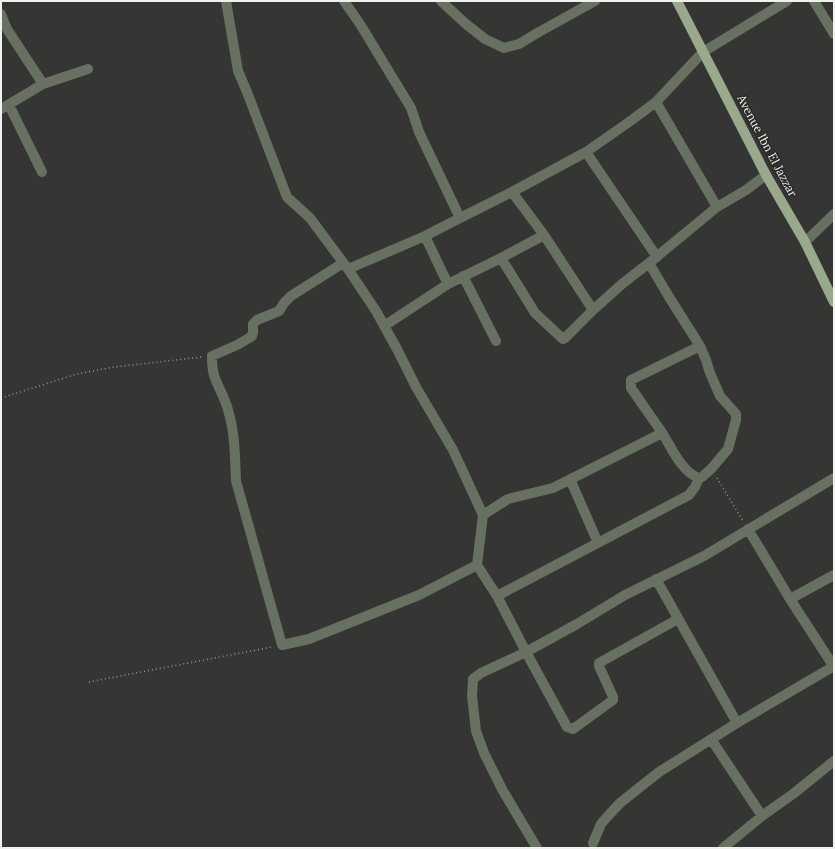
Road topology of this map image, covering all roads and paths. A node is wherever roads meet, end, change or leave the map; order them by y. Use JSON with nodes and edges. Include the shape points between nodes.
{"nodes":[{"id":1,"x":226,"y":1,"type":"edge"},
{"id":2,"x":344,"y":1,"type":"edge"},
{"id":3,"x":441,"y":1,"type":"edge"},
{"id":4,"x":595,"y":1,"type":"edge"},
{"id":5,"x":677,"y":1,"type":"edge"},
{"id":6,"x":787,"y":1,"type":"edge"},
{"id":7,"x":814,"y":1,"type":"edge"},
{"id":8,"x":1,"y":14,"type":"edge"},
{"id":9,"x":834,"y":34,"type":"edge"},
{"id":10,"x":703,"y":52,"type":"junction"},
{"id":11,"x":88,"y":69,"type":"dead end"},
{"id":12,"x":42,"y":84,"type":"junction"},
{"id":13,"x":656,"y":102,"type":"junction"},
{"id":14,"x":5,"y":107,"type":"edge"},
{"id":15,"x":586,"y":152,"type":"junction"},
{"id":16,"x":42,"y":172,"type":"dead end"},
{"id":17,"x":766,"y":175,"type":"junction"},
{"id":18,"x":512,"y":192,"type":"junction"},
{"id":19,"x":717,"y":207,"type":"junction"},
{"id":20,"x":834,"y":214,"type":"edge"},
{"id":21,"x":460,"y":218,"type":"junction"},
{"id":22,"x":425,"y":236,"type":"junction"},
{"id":23,"x":544,"y":236,"type":"junction"},
{"id":24,"x":805,"y":242,"type":"junction"},
{"id":25,"x":501,"y":258,"type":"junction"},
{"id":26,"x":653,"y":260,"type":"junction"},
{"id":27,"x":346,"y":266,"type":"junction"},
{"id":28,"x":463,"y":276,"type":"junction"},
{"id":29,"x":448,"y":284,"type":"junction"},
{"id":30,"x":834,"y":302,"type":"edge"},
{"id":31,"x":592,"y":310,"type":"junction"},
{"id":32,"x":384,"y":326,"type":"junction"},
{"id":33,"x":496,"y":341,"type":"dead end"},
{"id":34,"x":700,"y":346,"type":"junction"},
{"id":35,"x":212,"y":356,"type":"junction"},
{"id":36,"x":1,"y":398,"type":"edge"},
{"id":37,"x":662,"y":433,"type":"junction"},
{"id":38,"x":711,"y":469,"type":"junction"},
{"id":39,"x":699,"y":478,"type":"junction"},
{"id":40,"x":834,"y":478,"type":"edge"},
{"id":41,"x":570,"y":479,"type":"junction"},
{"id":42,"x":483,"y":515,"type":"junction"},
{"id":43,"x":748,"y":529,"type":"junction"},
{"id":44,"x":598,"y":543,"type":"junction"},
{"id":45,"x":477,"y":565,"type":"junction"},
{"id":46,"x":834,"y":575,"type":"edge"},
{"id":47,"x":656,"y":579,"type":"junction"},
{"id":48,"x":497,"y":596,"type":"junction"},
{"id":49,"x":790,"y":599,"type":"junction"},
{"id":50,"x":678,"y":619,"type":"junction"},
{"id":51,"x":282,"y":645,"type":"junction"},
{"id":52,"x":526,"y":652,"type":"junction"},
{"id":53,"x":834,"y":666,"type":"edge"},
{"id":54,"x":89,"y":682,"type":"dead end"},
{"id":55,"x":737,"y":723,"type":"junction"},
{"id":56,"x":712,"y":739,"type":"junction"},
{"id":57,"x":834,"y":761,"type":"edge"},
{"id":58,"x":762,"y":816,"type":"junction"},
{"id":59,"x":593,"y":843,"type":"dead end"},
{"id":60,"x":537,"y":848,"type":"edge"},
{"id":61,"x":724,"y":848,"type":"edge"}],
"edges":[{"from":1,"to":27,"type":"street","via":[[238,71],[287,197],[310,218]]},
{"from":2,"to":21,"type":"street","via":[[411,108],[419,132]]},
{"from":3,"to":4,"type":"street","via":[[485,39],[504,48],[519,44]]},
{"from":5,"to":10,"type":"main road","name":"Avenue Ibn El Jazzar"},
{"from":6,"to":10,"type":"street"},
{"from":7,"to":9,"type":"street"},
{"from":8,"to":12,"type":"street","via":[[7,29]]},
{"from":10,"to":13,"type":"street"},
{"from":10,"to":17,"type":"main road","name":"Avenue Ibn El Jazzar"},
{"from":11,"to":12,"type":"street"},
{"from":12,"to":14,"type":"street"},
{"from":13,"to":15,"type":"street"},
{"from":13,"to":19,"type":"street"},
{"from":14,"to":16,"type":"street"},
{"from":15,"to":18,"type":"street"},
{"from":15,"to":26,"type":"street"},
{"from":17,"to":19,"type":"street"},
{"from":17,"to":24,"type":"main road","name":"Avenue Ibn El Jazzar"},
{"from":18,"to":21,"type":"street"},
{"from":18,"to":23,"type":"street"},
{"from":19,"to":26,"type":"street"},
{"from":20,"to":24,"type":"street"},
{"from":21,"to":22,"type":"street"},
{"from":22,"to":27,"type":"street"},
{"from":22,"to":29,"type":"street"},
{"from":23,"to":25,"type":"street"},
{"from":23,"to":31,"type":"street"},
{"from":24,"to":30,"type":"main road","name":"Avenue Ibn El Jazzar"},
{"from":25,"to":28,"type":"street"},
{"from":25,"to":31,"type":"street","via":[[535,313],[561,338],[565,338]]},
{"from":26,"to":31,"type":"street"},
{"from":26,"to":34,"type":"street"},
{"from":27,"to":32,"type":"street"},
{"from":27,"to":35,"type":"street","via":[[291,296],[279,311],[253,324],[252,336]]},
{"from":28,"to":29,"type":"street"},
{"from":28,"to":33,"type":"street"},
{"from":29,"to":32,"type":"street"},
{"from":32,"to":42,"type":"street","via":[[416,388],[453,450]]},
{"from":34,"to":37,"type":"street","via":[[631,380],[631,388]]},
{"from":34,"to":38,"type":"street","via":[[720,396],[736,414],[728,449]]},
{"from":35,"to":36,"type":"path","via":[[114,367],[77,374]]},
{"from":35,"to":51,"type":"street","via":[[215,378],[231,420],[236,481]]},
{"from":37,"to":39,"type":"street","via":[[679,461],[692,475]]},
{"from":37,"to":41,"type":"street"},
{"from":38,"to":39,"type":"street"},
{"from":38,"to":43,"type":"path"},
{"from":39,"to":44,"type":"street","via":[[689,495]]},
{"from":40,"to":43,"type":"street"},
{"from":41,"to":42,"type":"street","via":[[553,488],[508,499]]},
{"from":41,"to":44,"type":"street"},
{"from":42,"to":45,"type":"street"},
{"from":43,"to":47,"type":"street","via":[[704,556]]},
{"from":43,"to":49,"type":"street"},
{"from":44,"to":48,"type":"street"},
{"from":45,"to":48,"type":"street"},
{"from":45,"to":51,"type":"street","via":[[419,595],[309,639]]},
{"from":46,"to":49,"type":"street"},
{"from":47,"to":50,"type":"street"},
{"from":47,"to":52,"type":"street"},
{"from":48,"to":52,"type":"street"},
{"from":49,"to":53,"type":"street"},
{"from":50,"to":52,"type":"street","via":[[599,664],[613,700],[573,729],[567,727]]},
{"from":50,"to":55,"type":"street"},
{"from":51,"to":54,"type":"path"},
{"from":52,"to":60,"type":"street","via":[[481,672],[473,679],[472,696],[476,731],[484,752],[503,791]]},
{"from":53,"to":55,"type":"street"},
{"from":55,"to":56,"type":"street"},
{"from":56,"to":58,"type":"street"},
{"from":56,"to":59,"type":"street","via":[[659,772],[620,803],[602,824]]},
{"from":57,"to":58,"type":"street"},
{"from":58,"to":61,"type":"street"}]}
